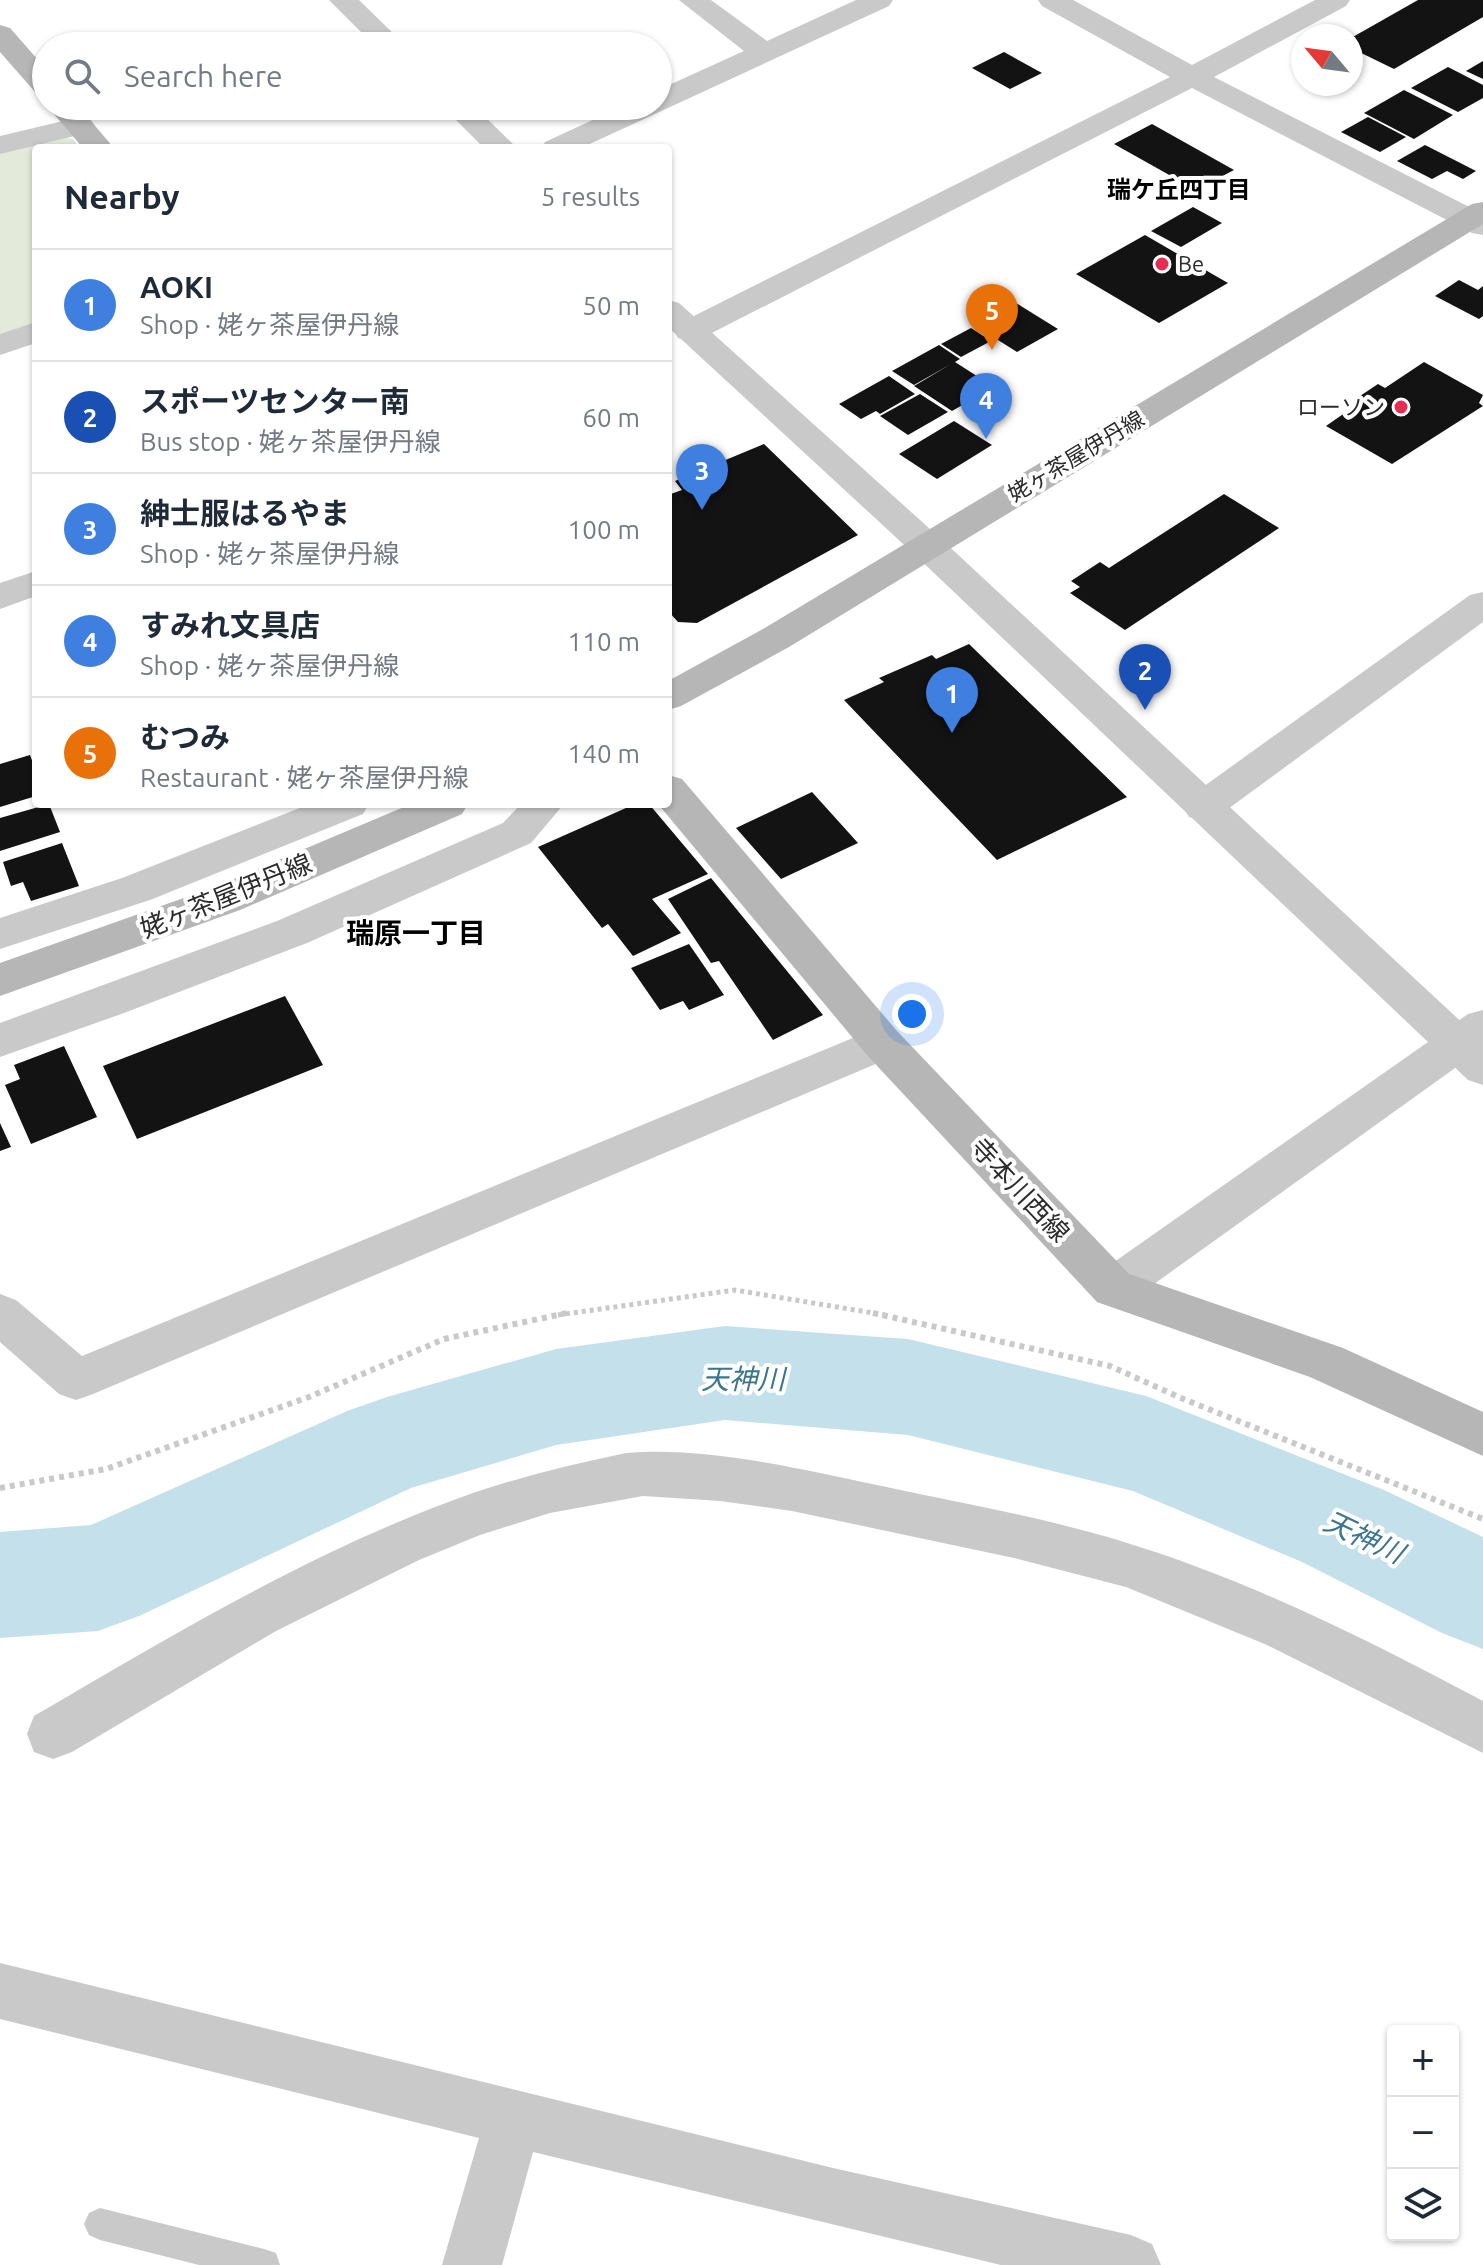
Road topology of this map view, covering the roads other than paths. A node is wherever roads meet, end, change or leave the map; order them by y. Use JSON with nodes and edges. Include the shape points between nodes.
{"nodes":[{"id":1,"x":343,"y":0,"type":"edge"},
{"id":2,"x":693,"y":0,"type":"edge"},
{"id":3,"x":879,"y":0,"type":"edge"},
{"id":4,"x":1052,"y":0,"type":"edge"},
{"id":5,"x":1336,"y":0,"type":"edge"},
{"id":6,"x":377,"y":32,"type":"edge"},
{"id":7,"x":0,"y":34,"type":"edge"},
{"id":8,"x":764,"y":52,"type":"junction"},
{"id":9,"x":32,"y":71,"type":"edge"},
{"id":10,"x":1192,"y":77,"type":"junction"},
{"id":11,"x":672,"y":95,"type":"edge"},
{"id":12,"x":472,"y":120,"type":"edge"},
{"id":13,"x":617,"y":120,"type":"edge"},
{"id":14,"x":80,"y":127,"type":"edge"},
{"id":15,"x":498,"y":144,"type":"edge"},
{"id":16,"x":565,"y":144,"type":"edge"},
{"id":17,"x":0,"y":145,"type":"edge"},
{"id":18,"x":1479,"y":219,"type":"edge"},
{"id":19,"x":679,"y":320,"type":"edge"},
{"id":20,"x":32,"y":333,"type":"edge"},
{"id":21,"x":0,"y":345,"type":"edge"},
{"id":22,"x":927,"y":546,"type":"junction"},
{"id":23,"x":32,"y":585,"type":"edge"},
{"id":24,"x":0,"y":597,"type":"edge"},
{"id":25,"x":1476,"y":618,"type":"edge"},
{"id":26,"x":672,"y":695,"type":"edge"},
{"id":27,"x":672,"y":794,"type":"edge"},
{"id":28,"x":1203,"y":807,"type":"junction"},
{"id":29,"x":339,"y":808,"type":"edge"},
{"id":30,"x":439,"y":808,"type":"edge"},
{"id":31,"x":540,"y":808,"type":"edge"},
{"id":32,"x":0,"y":934,"type":"edge"},
{"id":33,"x":0,"y":980,"type":"edge"},
{"id":34,"x":0,"y":1040,"type":"edge"},
{"id":35,"x":882,"y":1043,"type":"junction"},
{"id":36,"x":1474,"y":1046,"type":"edge"},
{"id":37,"x":1113,"y":1288,"type":"junction"},
{"id":38,"x":0,"y":1314,"type":"edge"},
{"id":39,"x":1483,"y":1435,"type":"edge"},
{"id":40,"x":1483,"y":1728,"type":"edge"},
{"id":41,"x":53,"y":1734,"type":"dead end"},
{"id":42,"x":0,"y":1991,"type":"edge"},
{"id":43,"x":514,"y":2117,"type":"junction"},
{"id":44,"x":100,"y":2224,"type":"dead end"},
{"id":45,"x":264,"y":2265,"type":"edge"},
{"id":46,"x":472,"y":2265,"type":"edge"},
{"id":47,"x":1131,"y":2265,"type":"edge"}],
"edges":[{"from":1,"to":6,"type":"street"},
{"from":2,"to":8,"type":"street"},
{"from":3,"to":8,"type":"street"},
{"from":4,"to":10,"type":"street"},
{"from":5,"to":10,"type":"street"},
{"from":7,"to":9,"type":"main road"},
{"from":8,"to":11,"type":"street"},
{"from":10,"to":18,"type":"street"},
{"from":10,"to":19,"type":"street"},
{"from":12,"to":15,"type":"street"},
{"from":13,"to":16,"type":"street"},
{"from":14,"to":17,"type":"street"},
{"from":18,"to":22,"type":"main road","name":"姥ヶ茶屋伊丹線"},
{"from":19,"to":22,"type":"street"},
{"from":20,"to":21,"type":"street"},
{"from":22,"to":26,"type":"main road","name":"姥ヶ茶屋伊丹線"},
{"from":22,"to":28,"type":"street"},
{"from":23,"to":24,"type":"street"},
{"from":25,"to":28,"type":"street"},
{"from":27,"to":35,"type":"main road","name":"寺本川西線"},
{"from":28,"to":36,"type":"street"},
{"from":29,"to":32,"type":"street","via":[[136,889]]},
{"from":30,"to":33,"type":"main road","name":"姥ヶ茶屋伊丹線","via":[[226,899]]},
{"from":31,"to":34,"type":"street","via":[[517,833],[292,932]]},
{"from":35,"to":37,"type":"main road","name":"寺本川西線"},
{"from":35,"to":38,"type":"street","via":[[76,1380]]},
{"from":36,"to":37,"type":"street"},
{"from":37,"to":39,"type":"main road","name":"寺本川西線","via":[[1326,1362]]},
{"from":40,"to":41,"type":"street","via":[[1275,1624],[1160,1576],[1064,1549],[791,1489],[630,1474],[539,1495],[431,1531],[194,1649]]},
{"from":42,"to":43,"type":"street"},
{"from":43,"to":46,"type":"street"},
{"from":43,"to":47,"type":"street"},
{"from":44,"to":45,"type":"lane"}]}
